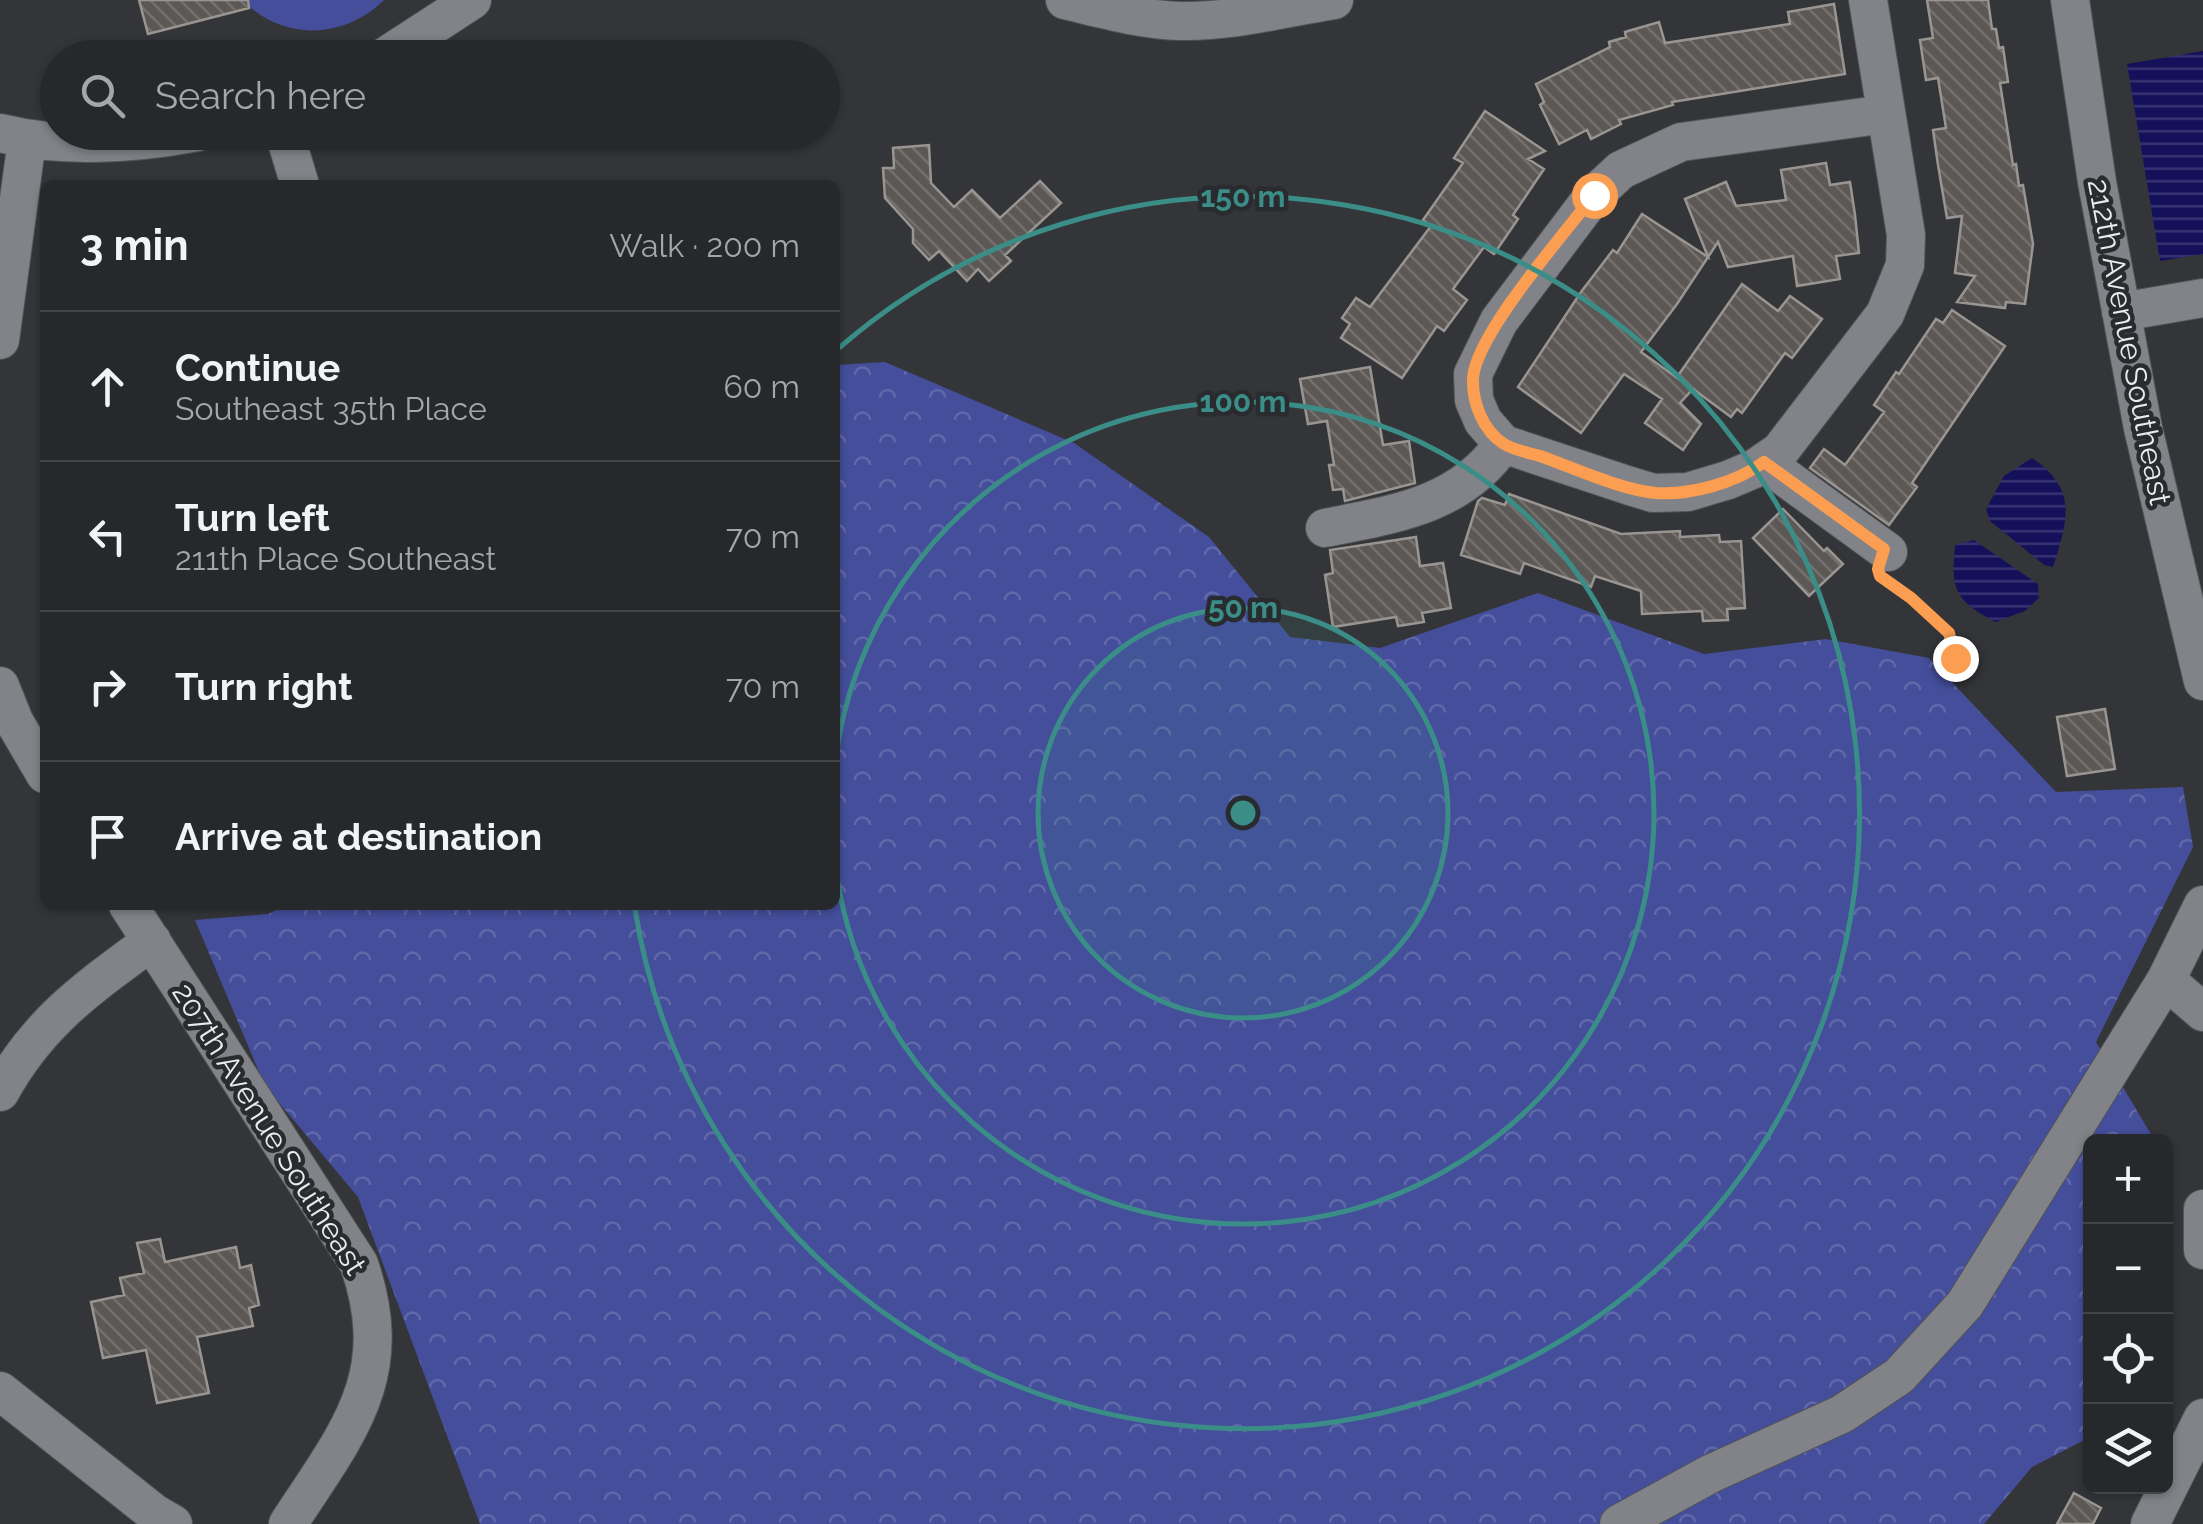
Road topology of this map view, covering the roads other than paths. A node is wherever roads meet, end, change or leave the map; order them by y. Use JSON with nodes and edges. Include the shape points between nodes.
{"nodes":[{"id":1,"x":1066,"y":0,"type":"edge"},
{"id":2,"x":1334,"y":0,"type":"edge"},
{"id":3,"x":1868,"y":0,"type":"edge"},
{"id":4,"x":2070,"y":0,"type":"edge"},
{"id":5,"x":466,"y":2,"type":"edge"},
{"id":6,"x":410,"y":40,"type":"edge"},
{"id":7,"x":1886,"y":114,"type":"junction"},
{"id":8,"x":14,"y":136,"type":"edge"},
{"id":9,"x":40,"y":138,"type":"edge"},
{"id":10,"x":289,"y":150,"type":"edge"},
{"id":11,"x":298,"y":180,"type":"edge"},
{"id":12,"x":2203,"y":298,"type":"edge"},
{"id":13,"x":2121,"y":312,"type":"junction"},
{"id":14,"x":0,"y":340,"type":"edge"},
{"id":15,"x":1503,"y":444,"type":"junction"},
{"id":16,"x":1764,"y":462,"type":"junction"},
{"id":17,"x":1325,"y":528,"type":"dead end"},
{"id":18,"x":1886,"y":550,"type":"road end"},
{"id":19,"x":2203,"y":681,"type":"edge"},
{"id":20,"x":0,"y":686,"type":"edge"},
{"id":21,"x":40,"y":765,"type":"edge"},
{"id":22,"x":2203,"y":905,"type":"edge"},
{"id":23,"x":131,"y":910,"type":"edge"},
{"id":24,"x":152,"y":941,"type":"junction"},
{"id":25,"x":2166,"y":980,"type":"junction"},
{"id":26,"x":2203,"y":1012,"type":"edge"},
{"id":27,"x":0,"y":1092,"type":"edge"},
{"id":28,"x":2203,"y":1209,"type":"edge"},
{"id":29,"x":2203,"y":1250,"type":"edge"},
{"id":30,"x":0,"y":1391,"type":"edge"},
{"id":31,"x":2203,"y":1418,"type":"edge"},
{"id":32,"x":174,"y":1524,"type":"edge"},
{"id":33,"x":288,"y":1524,"type":"edge"},
{"id":34,"x":1619,"y":1524,"type":"edge"},
{"id":35,"x":2150,"y":1524,"type":"edge"}],
"edges":[{"from":1,"to":2,"type":"street","via":[[1178,21]]},
{"from":3,"to":7,"type":"street"},
{"from":4,"to":13,"type":"street","name":"212th Avenue Southeast"},
{"from":5,"to":6,"type":"street"},
{"from":7,"to":15,"type":"street","via":[[1681,142],[1621,170],[1594,195],[1499,321],[1473,374],[1483,421]]},
{"from":7,"to":16,"type":"street","via":[[1906,235],[1897,288],[1885,314],[1804,420]]},
{"from":8,"to":9,"type":"street"},
{"from":8,"to":14,"type":"street"},
{"from":10,"to":11,"type":"street"},
{"from":12,"to":13,"type":"street"},
{"from":13,"to":19,"type":"street","name":"212th Avenue Southeast"},
{"from":15,"to":16,"type":"street","via":[[1654,493],[1688,492]]},
{"from":15,"to":17,"type":"street","via":[[1486,468],[1414,510]]},
{"from":16,"to":18,"type":"street"},
{"from":20,"to":21,"type":"street"},
{"from":22,"to":25,"type":"street"},
{"from":23,"to":24,"type":"street","name":"207th Avenue Southeast"},
{"from":24,"to":27,"type":"street","via":[[73,999],[20,1056]]},
{"from":24,"to":33,"type":"street","name":"207th Avenue Southeast","via":[[359,1264],[370,1295],[370,1377],[337,1448]]},
{"from":25,"to":26,"type":"street"},
{"from":25,"to":34,"type":"street","via":[[1965,1304],[1899,1376],[1842,1414]]},
{"from":28,"to":29,"type":"street"},
{"from":30,"to":32,"type":"street"},
{"from":31,"to":35,"type":"street"}]}
